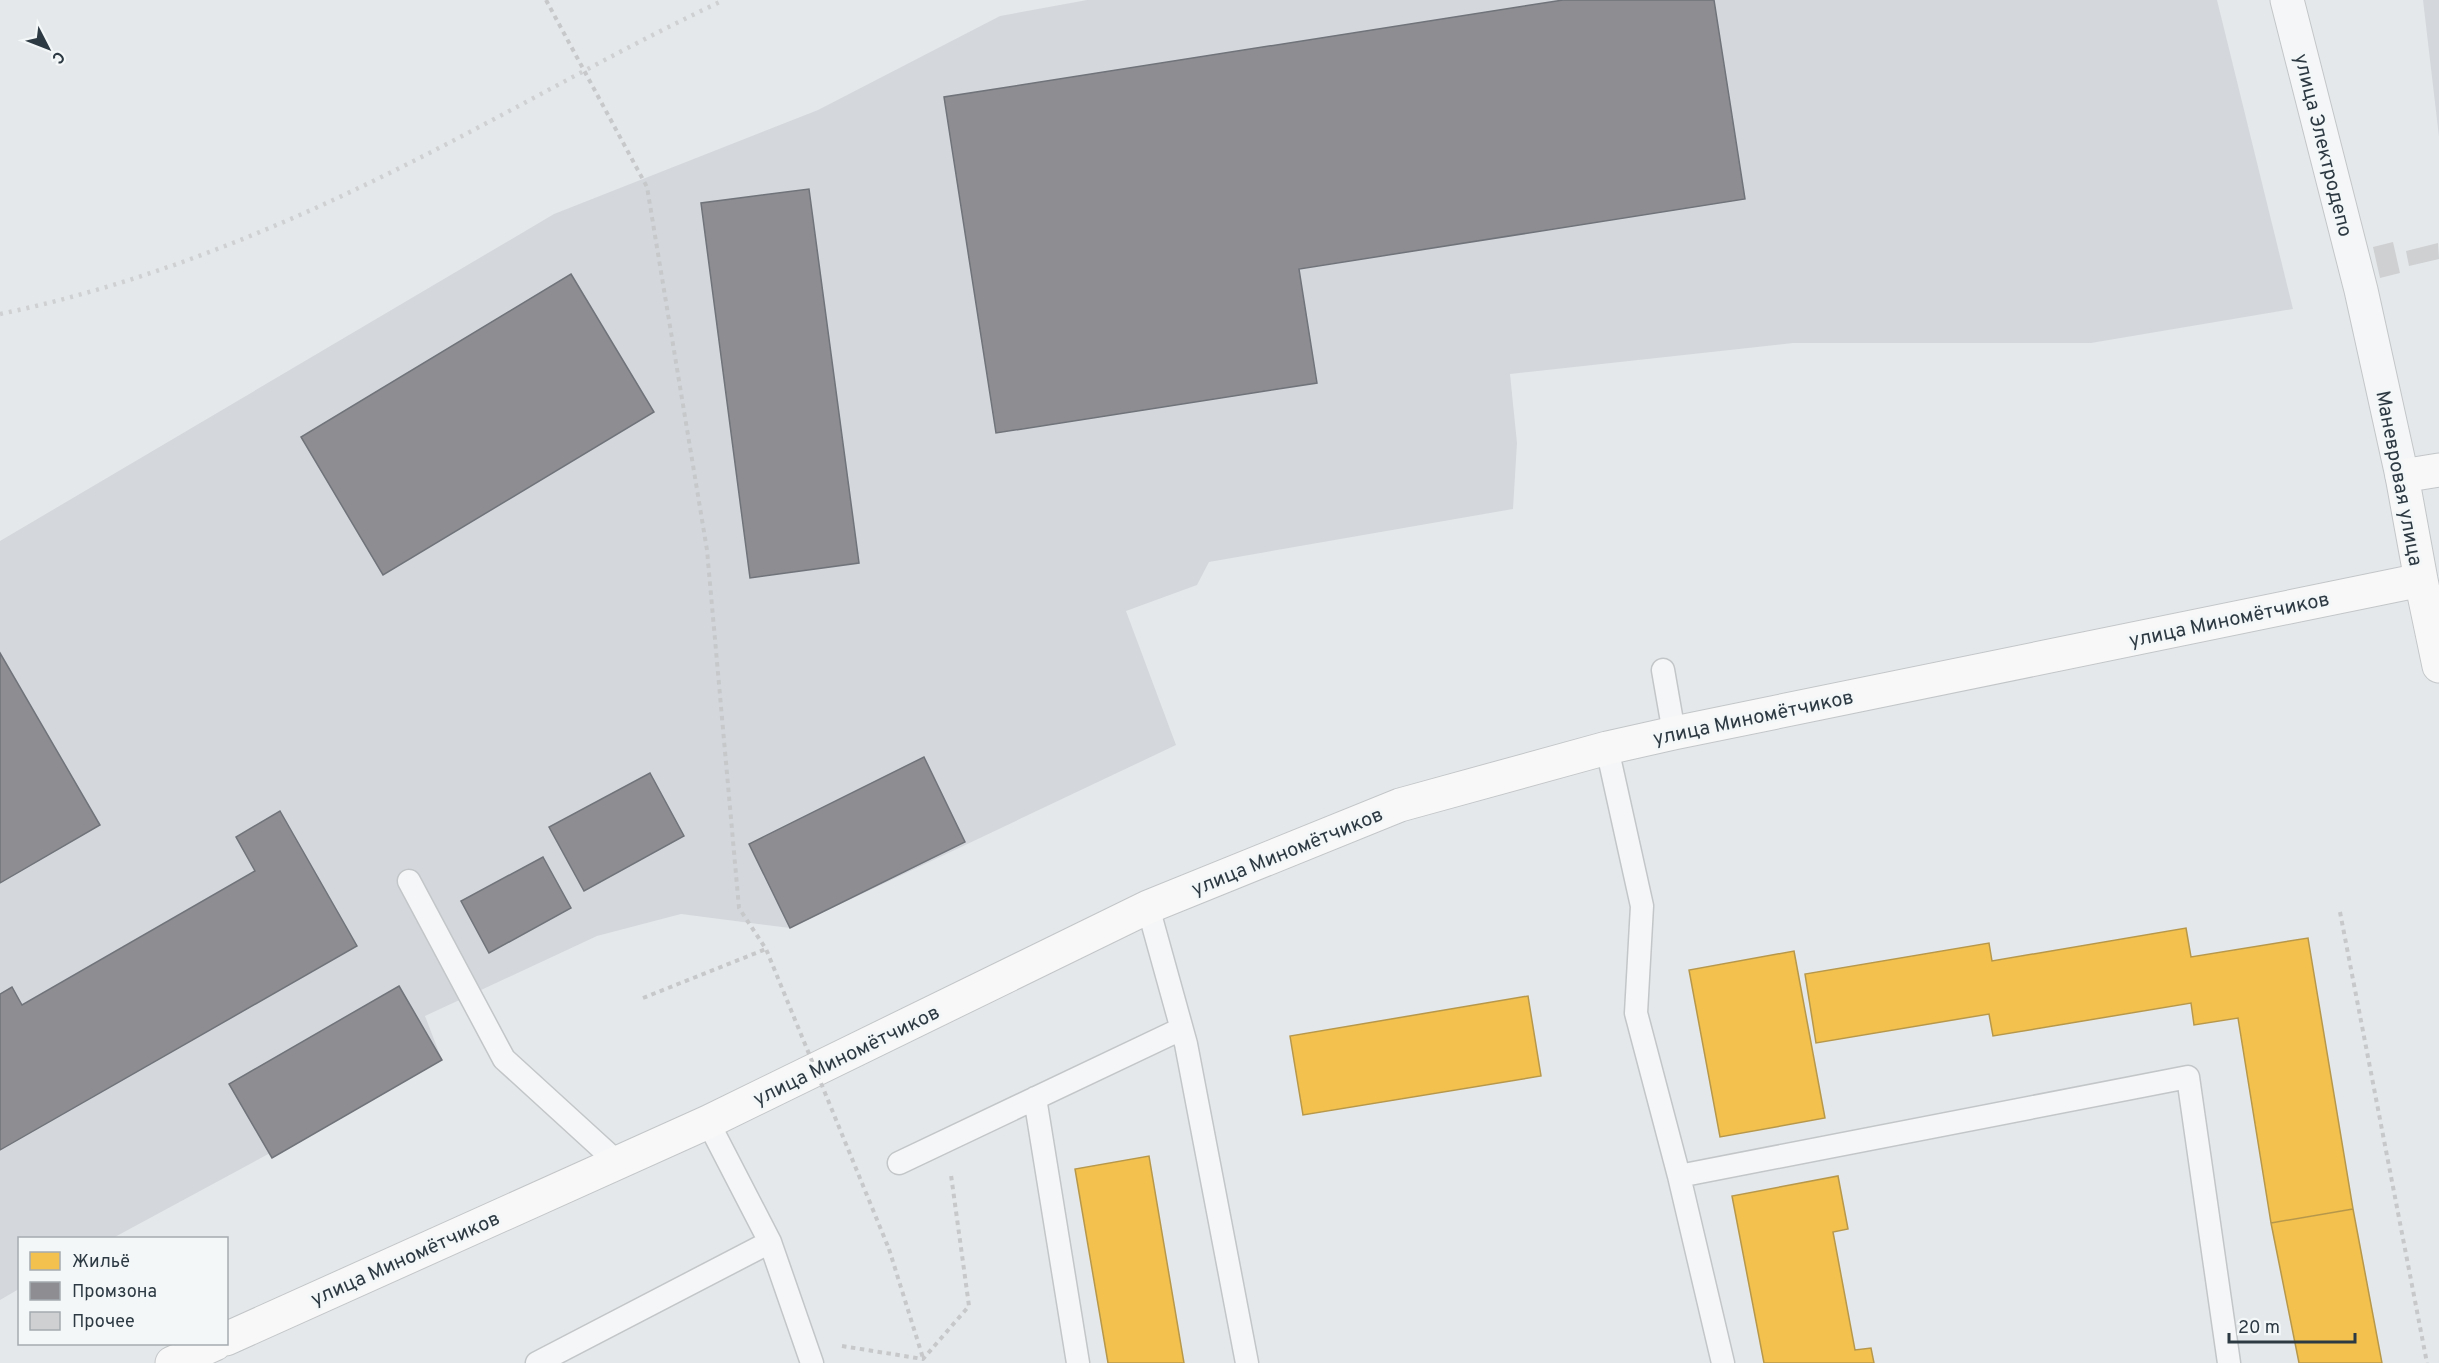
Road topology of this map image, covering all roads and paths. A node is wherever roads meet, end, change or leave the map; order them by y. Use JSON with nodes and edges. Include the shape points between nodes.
{"nodes":[{"id":1,"x":546,"y":0,"type":"edge"},
{"id":2,"x":2287,"y":0,"type":"edge"},
{"id":3,"x":2361,"y":290,"type":"joint"},
{"id":4,"x":2439,"y":470,"type":"edge"},
{"id":5,"x":2402,"y":476,"type":"junction"},
{"id":6,"x":2421,"y":580,"type":"junction"},
{"id":7,"x":2439,"y":666,"type":"edge"},
{"id":8,"x":1663,"y":670,"type":"dead end"},
{"id":9,"x":1674,"y":733,"type":"junction"},
{"id":10,"x":1607,"y":748,"type":"junction"},
{"id":11,"x":409,"y":881,"type":"dead end"},
{"id":12,"x":1148,"y":908,"type":"junction"},
{"id":13,"x":2340,"y":912,"type":"dead end"},
{"id":14,"x":766,"y":949,"type":"junction"},
{"id":15,"x":643,"y":998,"type":"dead end"},
{"id":16,"x":1181,"y":1029,"type":"junction"},
{"id":17,"x":1035,"y":1098,"type":"junction"},
{"id":18,"x":708,"y":1122,"type":"junction"},
{"id":19,"x":618,"y":1163,"type":"junction"},
{"id":20,"x":899,"y":1163,"type":"dead end"},
{"id":21,"x":950,"y":1166,"type":"dead end"},
{"id":22,"x":1679,"y":1176,"type":"junction"},
{"id":23,"x":770,"y":1242,"type":"junction"},
{"id":24,"x":228,"y":1338,"type":"edge"},
{"id":25,"x":805,"y":1340,"type":"junction"},
{"id":26,"x":213,"y":1345,"type":"edge"},
{"id":27,"x":923,"y":1359,"type":"junction"},
{"id":28,"x":172,"y":1363,"type":"edge"},
{"id":29,"x":537,"y":1363,"type":"edge"},
{"id":30,"x":812,"y":1363,"type":"edge"},
{"id":31,"x":1078,"y":1363,"type":"edge"},
{"id":32,"x":1247,"y":1363,"type":"edge"},
{"id":33,"x":1723,"y":1363,"type":"edge"},
{"id":34,"x":2229,"y":1363,"type":"edge"},
{"id":35,"x":2427,"y":1363,"type":"edge"}],
"edges":[{"from":1,"to":14,"type":"path","bridge":true,"via":[[647,187],[707,550],[739,908]]},
{"from":2,"to":3,"type":"street","name":"улица Электродепо"},
{"from":3,"to":5,"type":"street","name":"Маневровая улица"},
{"from":4,"to":5,"type":"street"},
{"from":5,"to":6,"type":"street","name":"Маневровая улица"},
{"from":6,"to":7,"type":"street","name":"Маневровая улица"},
{"from":6,"to":9,"type":"street","name":"улица Миномётчиков"},
{"from":8,"to":9,"type":"lane"},
{"from":9,"to":10,"type":"street","name":"улица Миномётчиков"},
{"from":10,"to":12,"type":"street","name":"улица Миномётчиков","via":[[1400,805]]},
{"from":10,"to":22,"type":"lane","via":[[1642,906],[1636,1013]]},
{"from":11,"to":19,"type":"lane","via":[[504,1059]]},
{"from":12,"to":16,"type":"lane"},
{"from":12,"to":18,"type":"street","name":"улица Миномётчиков"},
{"from":13,"to":35,"type":"path"},
{"from":14,"to":15,"type":"path"},
{"from":14,"to":27,"type":"path","bridge":true,"via":[[889,1249]]},
{"from":16,"to":17,"type":"lane"},
{"from":16,"to":32,"type":"lane"},
{"from":17,"to":20,"type":"lane"},
{"from":17,"to":31,"type":"lane"},
{"from":18,"to":19,"type":"street","name":"улица Миномётчиков"},
{"from":18,"to":23,"type":"lane"},
{"from":19,"to":24,"type":"street","name":"улица Миномётчиков"},
{"from":21,"to":27,"type":"path","via":[[969,1306]]},
{"from":22,"to":33,"type":"lane"},
{"from":22,"to":34,"type":"lane","via":[[2188,1077]]},
{"from":23,"to":25,"type":"lane"},
{"from":23,"to":29,"type":"lane"},
{"from":25,"to":27,"type":"path"},
{"from":25,"to":30,"type":"lane"},
{"from":26,"to":28,"type":"street"}]}
